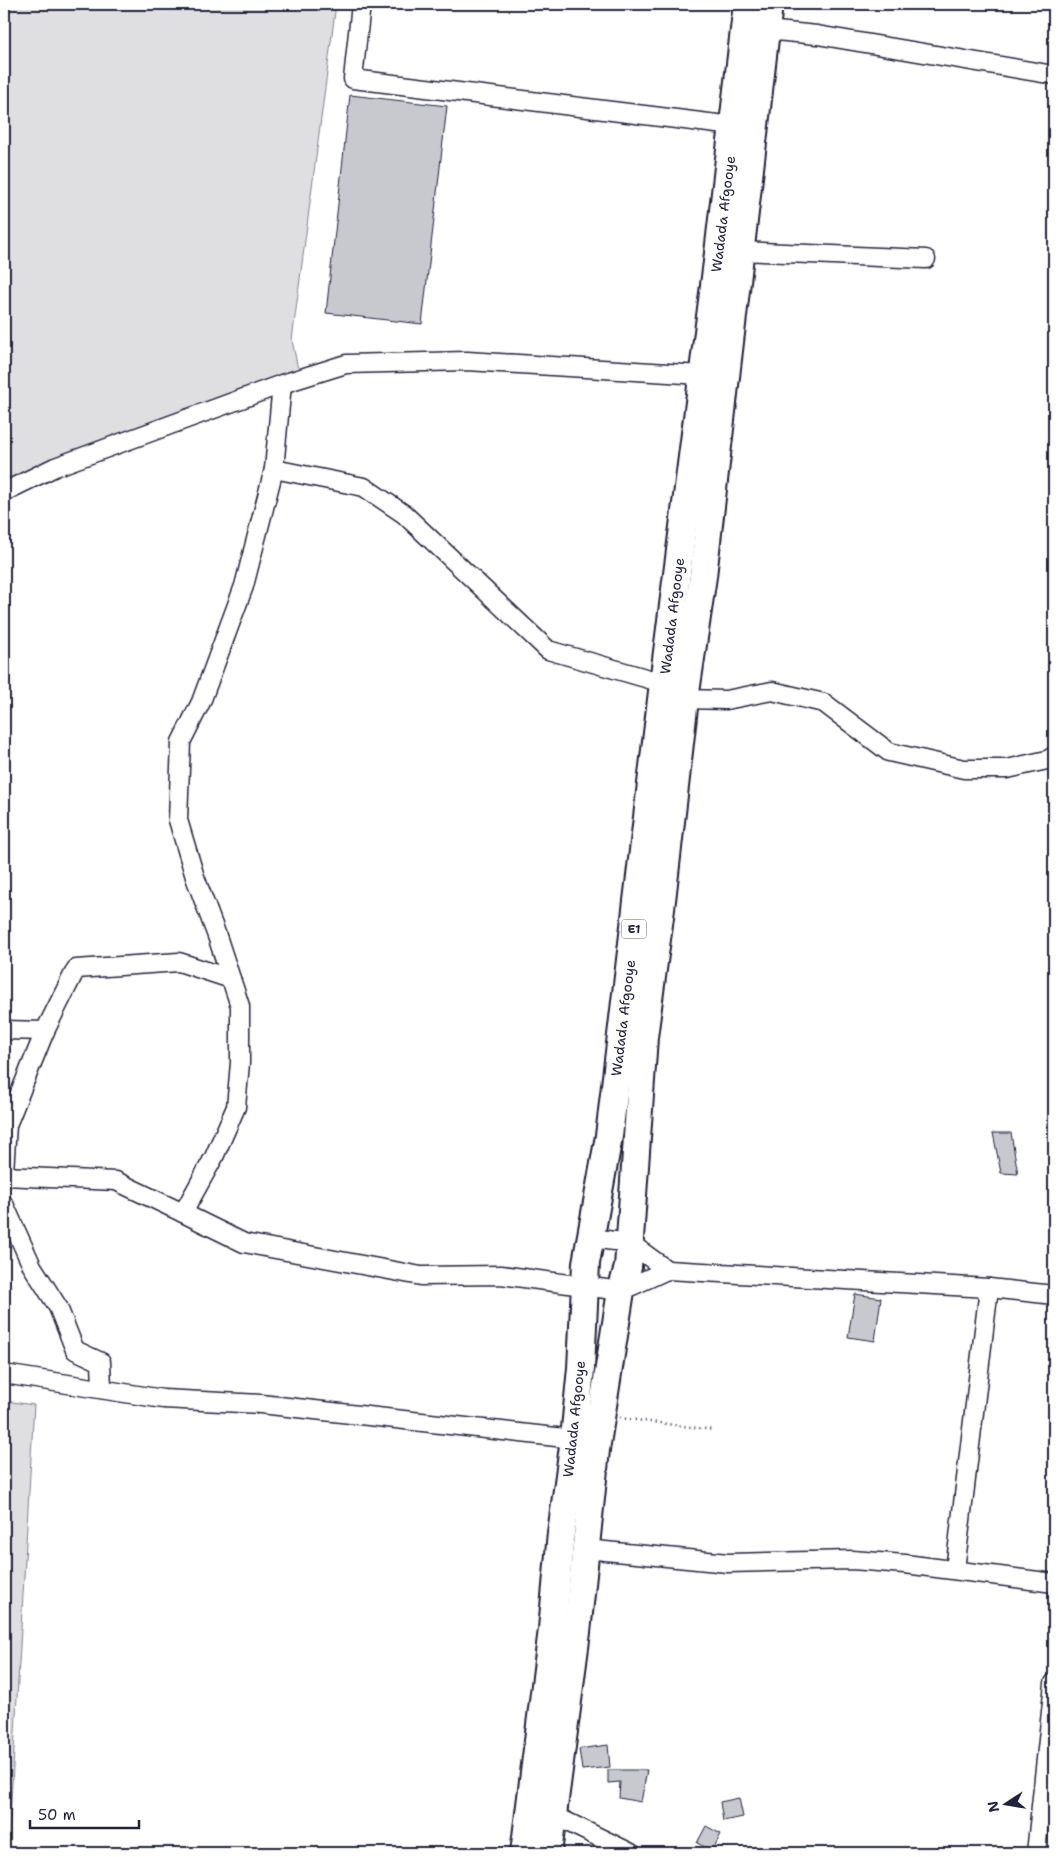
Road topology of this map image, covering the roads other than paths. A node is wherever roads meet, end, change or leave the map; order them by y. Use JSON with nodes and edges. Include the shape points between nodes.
{"nodes":[{"id":1,"x":361,"y":4,"type":"edge"},
{"id":2,"x":747,"y":4,"type":"edge"},
{"id":3,"x":769,"y":4,"type":"edge"},
{"id":4,"x":766,"y":30,"type":"junction"},
{"id":5,"x":1054,"y":75,"type":"edge"},
{"id":6,"x":733,"y":126,"type":"junction"},
{"id":7,"x":740,"y":251,"type":"junction"},
{"id":8,"x":926,"y":259,"type":"dead end"},
{"id":9,"x":702,"y":375,"type":"junction"},
{"id":10,"x":282,"y":384,"type":"junction"},
{"id":11,"x":274,"y":468,"type":"junction"},
{"id":12,"x":4,"y":492,"type":"edge"},
{"id":13,"x":663,"y":683,"type":"junction"},
{"id":14,"x":685,"y":699,"type":"junction"},
{"id":15,"x":1054,"y":756,"type":"edge"},
{"id":16,"x":231,"y":979,"type":"junction"},
{"id":17,"x":4,"y":1030,"type":"edge"},
{"id":18,"x":45,"y":1032,"type":"junction"},
{"id":19,"x":4,"y":1174,"type":"edge"},
{"id":20,"x":4,"y":1204,"type":"edge"},
{"id":21,"x":183,"y":1213,"type":"junction"},
{"id":22,"x":591,"y":1238,"type":"junction"},
{"id":23,"x":630,"y":1242,"type":"junction"},
{"id":24,"x":667,"y":1270,"type":"junction"},
{"id":25,"x":584,"y":1286,"type":"junction"},
{"id":26,"x":989,"y":1288,"type":"junction"},
{"id":27,"x":622,"y":1291,"type":"junction"},
{"id":28,"x":1054,"y":1295,"type":"edge"},
{"id":29,"x":4,"y":1374,"type":"edge"},
{"id":30,"x":102,"y":1389,"type":"junction"},
{"id":31,"x":574,"y":1439,"type":"junction"},
{"id":32,"x":585,"y":1549,"type":"junction"},
{"id":33,"x":955,"y":1570,"type":"junction"},
{"id":34,"x":1054,"y":1583,"type":"edge"},
{"id":35,"x":1054,"y":1683,"type":"edge"},
{"id":36,"x":553,"y":1815,"type":"junction"},
{"id":37,"x":524,"y":1853,"type":"edge"},
{"id":38,"x":548,"y":1853,"type":"edge"},
{"id":39,"x":632,"y":1853,"type":"edge"},
{"id":40,"x":1036,"y":1853,"type":"edge"}],
"edges":[{"from":1,"to":6,"type":"street","via":[[353,79]]},
{"from":2,"to":6,"type":"highway","name":"Wadada Afgooye","number":"E1"},
{"from":3,"to":4,"type":"highway","name":"Wadada Afgooye","number":"E1"},
{"from":4,"to":5,"type":"street","via":[[817,35]]},
{"from":4,"to":7,"type":"highway","name":"Wadada Afgooye","number":"E1"},
{"from":6,"to":9,"type":"highway","name":"Wadada Afgooye","number":"E1"},
{"from":7,"to":8,"type":"street"},
{"from":7,"to":14,"type":"highway","name":"Wadada Afgooye","number":"E1","via":[[703,576]]},
{"from":9,"to":10,"type":"street","via":[[467,361],[346,364]]},
{"from":9,"to":13,"type":"highway","name":"Wadada Afgooye","number":"E1"},
{"from":10,"to":11,"type":"street"},
{"from":10,"to":12,"type":"street","via":[[55,467]]},
{"from":11,"to":13,"type":"street","via":[[364,487],[404,514],[548,650]]},
{"from":11,"to":16,"type":"street","via":[[244,586],[201,702],[181,742],[178,820],[194,877]]},
{"from":13,"to":22,"type":"highway","name":"Wadada Afgooye","number":"E1","via":[[610,1136]]},
{"from":14,"to":15,"type":"street","via":[[726,700],[772,691],[824,703],[889,752],[964,769],[1006,769]]},
{"from":14,"to":23,"type":"highway","name":"Wadada Afgooye","number":"E1","via":[[644,1037]]},
{"from":16,"to":18,"type":"street","via":[[179,962],[76,969]]},
{"from":16,"to":21,"type":"street","via":[[240,1006],[236,1106],[214,1157]]},
{"from":17,"to":18,"type":"street"},
{"from":18,"to":19,"type":"street","via":[[6,1125]]},
{"from":19,"to":21,"type":"street","via":[[116,1181]]},
{"from":20,"to":30,"type":"street","via":[[32,1266],[58,1307],[75,1350],[101,1362]]},
{"from":21,"to":25,"type":"street","via":[[244,1242],[421,1276],[501,1275]]},
{"from":22,"to":23,"type":"street"},
{"from":22,"to":25,"type":"highway","name":"Wadada Afgooye","number":"E1"},
{"from":23,"to":24,"type":"street"},
{"from":23,"to":27,"type":"highway","name":"Wadada Afgooye","number":"E1"},
{"from":24,"to":26,"type":"street"},
{"from":24,"to":27,"type":"street"},
{"from":25,"to":27,"type":"street"},
{"from":25,"to":31,"type":"highway","name":"Wadada Afgooye","number":"E1"},
{"from":26,"to":28,"type":"street"},
{"from":26,"to":33,"type":"street"},
{"from":27,"to":32,"type":"highway","name":"Wadada Afgooye","number":"E1","via":[[601,1416]]},
{"from":29,"to":30,"type":"street"},
{"from":30,"to":31,"type":"street","via":[[163,1399],[261,1404]]},
{"from":31,"to":37,"type":"highway","name":"Wadada Afgooye","number":"E1"},
{"from":32,"to":33,"type":"street","via":[[728,1563],[852,1560]]},
{"from":32,"to":36,"type":"highway","name":"Wadada Afgooye","number":"E1"},
{"from":33,"to":34,"type":"street"},
{"from":35,"to":40,"type":"street"},
{"from":36,"to":38,"type":"highway","name":"Wadada Afgooye","number":"E1"},
{"from":36,"to":39,"type":"street"}]}
